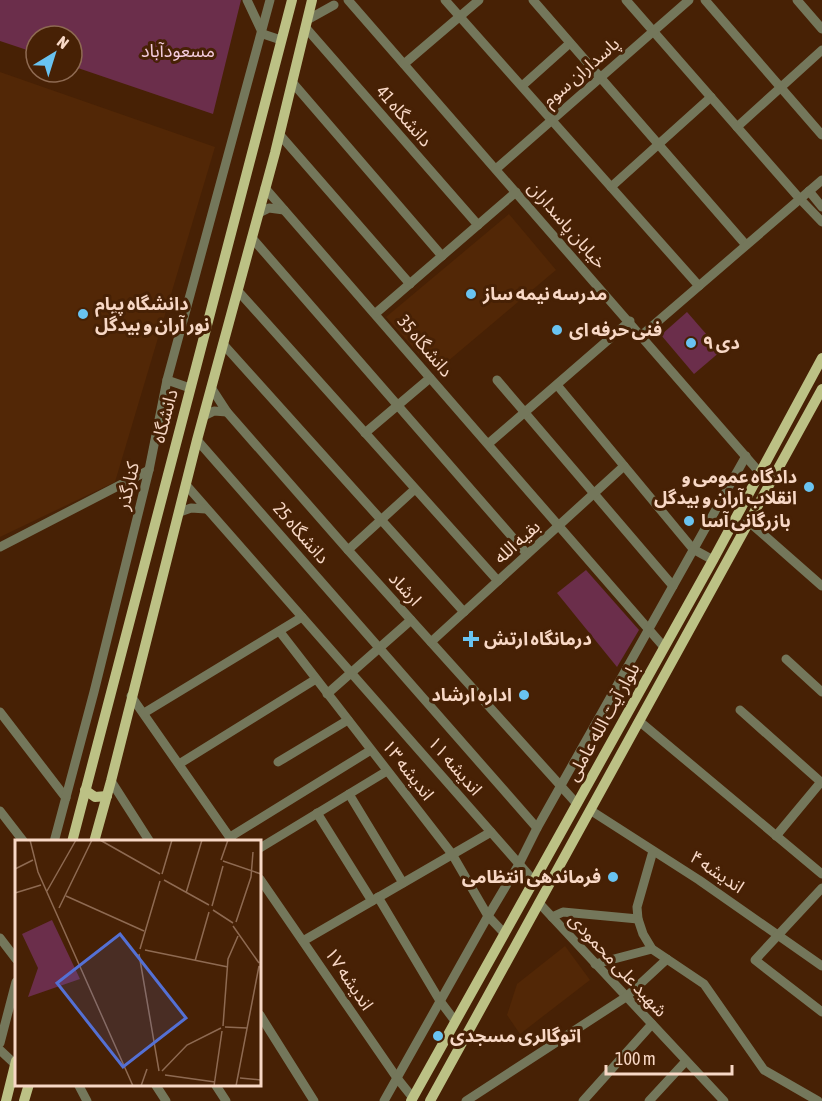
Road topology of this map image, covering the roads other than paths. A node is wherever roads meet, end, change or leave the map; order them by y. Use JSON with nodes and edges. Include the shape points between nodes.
{"nodes":[{"id":1,"x":247,"y":0,"type":"edge"},
{"id":2,"x":270,"y":0,"type":"edge"},
{"id":3,"x":292,"y":0,"type":"edge"},
{"id":4,"x":312,"y":0,"type":"edge"},
{"id":5,"x":348,"y":0,"type":"edge"},
{"id":6,"x":445,"y":0,"type":"edge"},
{"id":7,"x":479,"y":0,"type":"edge"},
{"id":8,"x":533,"y":0,"type":"edge"},
{"id":9,"x":626,"y":0,"type":"edge"},
{"id":10,"x":689,"y":0,"type":"edge"},
{"id":11,"x":705,"y":0,"type":"edge"},
{"id":12,"x":797,"y":0,"type":"edge"},
{"id":13,"x":335,"y":2,"type":"edge"},
{"id":14,"x":460,"y":16,"type":"junction"},
{"id":15,"x":307,"y":24,"type":"junction"},
{"id":16,"x":822,"y":29,"type":"edge"},
{"id":17,"x":653,"y":31,"type":"junction"},
{"id":18,"x":263,"y":34,"type":"junction"},
{"id":19,"x":281,"y":40,"type":"junction"},
{"id":20,"x":570,"y":43,"type":"junction"},
{"id":21,"x":822,"y":50,"type":"edge"},
{"id":22,"x":404,"y":64,"type":"junction"},
{"id":23,"x":600,"y":78,"type":"junction"},
{"id":24,"x":292,"y":82,"type":"junction"},
{"id":25,"x":522,"y":86,"type":"junction"},
{"id":26,"x":780,"y":87,"type":"junction"},
{"id":27,"x":711,"y":97,"type":"junction"},
{"id":28,"x":552,"y":120,"type":"junction"},
{"id":29,"x":737,"y":127,"type":"junction"},
{"id":30,"x":280,"y":135,"type":"junction"},
{"id":31,"x":822,"y":135,"type":"edge"},
{"id":32,"x":658,"y":144,"type":"junction"},
{"id":33,"x":496,"y":169,"type":"junction"},
{"id":34,"x":822,"y":180,"type":"edge"},
{"id":35,"x":611,"y":187,"type":"junction"},
{"id":36,"x":265,"y":188,"type":"junction"},
{"id":37,"x":809,"y":191,"type":"junction"},
{"id":38,"x":516,"y":192,"type":"junction"},
{"id":39,"x":800,"y":199,"type":"junction"},
{"id":40,"x":822,"y":207,"type":"edge"},
{"id":41,"x":284,"y":210,"type":"junction"},
{"id":42,"x":259,"y":213,"type":"junction"},
{"id":43,"x":822,"y":222,"type":"edge"},
{"id":44,"x":478,"y":225,"type":"junction"},
{"id":45,"x":252,"y":238,"type":"junction"},
{"id":46,"x":746,"y":245,"type":"junction"},
{"id":47,"x":442,"y":256,"type":"junction"},
{"id":48,"x":410,"y":284,"type":"junction"},
{"id":49,"x":699,"y":286,"type":"junction"},
{"id":50,"x":238,"y":291,"type":"junction"},
{"id":51,"x":376,"y":314,"type":"junction"},
{"id":52,"x":630,"y":321,"type":"junction"},
{"id":53,"x":642,"y":335,"type":"junction"},
{"id":54,"x":223,"y":344,"type":"junction"},
{"id":55,"x":822,"y":358,"type":"edge"},
{"id":56,"x":430,"y":378,"type":"junction"},
{"id":57,"x":167,"y":380,"type":"junction"},
{"id":58,"x":496,"y":380,"type":"dead end"},
{"id":59,"x":557,"y":385,"type":"junction"},
{"id":60,"x":190,"y":388,"type":"junction"},
{"id":61,"x":212,"y":389,"type":"junction"},
{"id":62,"x":822,"y":389,"type":"edge"},
{"id":63,"x":398,"y":405,"type":"junction"},
{"id":64,"x":227,"y":412,"type":"junction"},
{"id":65,"x":525,"y":412,"type":"junction"},
{"id":66,"x":204,"y":416,"type":"junction"},
{"id":67,"x":365,"y":433,"type":"junction"},
{"id":68,"x":197,"y":440,"type":"junction"},
{"id":69,"x":488,"y":444,"type":"junction"},
{"id":70,"x":746,"y":456,"type":"junction"},
{"id":71,"x":624,"y":466,"type":"junction"},
{"id":72,"x":149,"y":470,"type":"junction"},
{"id":73,"x":760,"y":473,"type":"junction"},
{"id":74,"x":187,"y":486,"type":"junction"},
{"id":75,"x":415,"y":489,"type":"junction"},
{"id":76,"x":593,"y":494,"type":"junction"},
{"id":77,"x":206,"y":509,"type":"junction"},
{"id":78,"x":180,"y":512,"type":"junction"},
{"id":79,"x":381,"y":520,"type":"junction"},
{"id":80,"x":748,"y":521,"type":"junction"},
{"id":81,"x":558,"y":526,"type":"junction"},
{"id":82,"x":0,"y":547,"type":"edge"},
{"id":83,"x":693,"y":549,"type":"junction"},
{"id":84,"x":348,"y":550,"type":"junction"},
{"id":85,"x":527,"y":554,"type":"junction"},
{"id":86,"x":713,"y":560,"type":"junction"},
{"id":87,"x":498,"y":581,"type":"junction"},
{"id":88,"x":673,"y":586,"type":"junction"},
{"id":89,"x":822,"y":586,"type":"edge"},
{"id":90,"x":464,"y":612,"type":"junction"},
{"id":91,"x":302,"y":618,"type":"junction"},
{"id":92,"x":411,"y":620,"type":"junction"},
{"id":93,"x":648,"y":629,"type":"junction"},
{"id":94,"x":280,"y":632,"type":"junction"},
{"id":95,"x":431,"y":642,"type":"junction"},
{"id":96,"x":664,"y":647,"type":"junction"},
{"id":97,"x":380,"y":648,"type":"junction"},
{"id":98,"x":786,"y":659,"type":"dead end"},
{"id":99,"x":351,"y":673,"type":"junction"},
{"id":100,"x":316,"y":679,"type":"junction"},
{"id":101,"x":822,"y":692,"type":"edge"},
{"id":102,"x":327,"y":694,"type":"junction"},
{"id":103,"x":131,"y":696,"type":"junction"},
{"id":104,"x":740,"y":710,"type":"dead end"},
{"id":105,"x":0,"y":712,"type":"edge"},
{"id":106,"x":144,"y":713,"type":"junction"},
{"id":107,"x":348,"y":720,"type":"junction"},
{"id":108,"x":639,"y":721,"type":"junction"},
{"id":109,"x":371,"y":750,"type":"junction"},
{"id":110,"x":278,"y":762,"type":"dead end"},
{"id":111,"x":179,"y":764,"type":"junction"},
{"id":112,"x":387,"y":771,"type":"junction"},
{"id":113,"x":111,"y":781,"type":"junction"},
{"id":114,"x":821,"y":783,"type":"edge"},
{"id":115,"x":561,"y":786,"type":"junction"},
{"id":116,"x":85,"y":790,"type":"junction"},
{"id":117,"x":349,"y":794,"type":"junction"},
{"id":118,"x":107,"y":796,"type":"junction"},
{"id":119,"x":66,"y":798,"type":"junction"},
{"id":120,"x":577,"y":804,"type":"junction"},
{"id":121,"x":590,"y":810,"type":"junction"},
{"id":122,"x":0,"y":811,"type":"edge"},
{"id":123,"x":80,"y":812,"type":"junction"},
{"id":124,"x":317,"y":813,"type":"junction"},
{"id":125,"x":101,"y":817,"type":"junction"},
{"id":126,"x":537,"y":828,"type":"junction"},
{"id":127,"x":491,"y":832,"type":"junction"},
{"id":128,"x":776,"y":836,"type":"junction"},
{"id":129,"x":232,"y":839,"type":"edge"},
{"id":130,"x":22,"y":840,"type":"edge"},
{"id":131,"x":55,"y":840,"type":"edge"},
{"id":132,"x":73,"y":840,"type":"edge"},
{"id":133,"x":95,"y":840,"type":"edge"},
{"id":134,"x":149,"y":840,"type":"edge"},
{"id":135,"x":261,"y":847,"type":"edge"},
{"id":136,"x":654,"y":851,"type":"junction"},
{"id":137,"x":452,"y":854,"type":"junction"},
{"id":138,"x":519,"y":864,"type":"junction"},
{"id":139,"x":822,"y":874,"type":"edge"},
{"id":140,"x":534,"y":881,"type":"junction"},
{"id":141,"x":403,"y":883,"type":"junction"},
{"id":142,"x":822,"y":888,"type":"edge"},
{"id":143,"x":263,"y":889,"type":"edge"},
{"id":144,"x":375,"y":899,"type":"junction"},
{"id":145,"x":538,"y":903,"type":"junction"},
{"id":146,"x":488,"y":916,"type":"junction"},
{"id":147,"x":552,"y":917,"type":"junction"},
{"id":148,"x":638,"y":919,"type":"junction"},
{"id":149,"x":504,"y":933,"type":"junction"},
{"id":150,"x":779,"y":934,"type":"junction"},
{"id":151,"x":0,"y":938,"type":"edge"},
{"id":152,"x":303,"y":941,"type":"junction"},
{"id":153,"x":652,"y":949,"type":"junction"},
{"id":154,"x":15,"y":957,"type":"edge"},
{"id":155,"x":668,"y":959,"type":"junction"},
{"id":156,"x":595,"y":964,"type":"junction"},
{"id":157,"x":822,"y":966,"type":"edge"},
{"id":158,"x":15,"y":986,"type":"edge"},
{"id":159,"x":626,"y":997,"type":"junction"},
{"id":160,"x":440,"y":1001,"type":"junction"},
{"id":161,"x":822,"y":1012,"type":"edge"},
{"id":162,"x":261,"y":1017,"type":"edge"},
{"id":163,"x":455,"y":1021,"type":"junction"},
{"id":164,"x":652,"y":1024,"type":"junction"},
{"id":165,"x":0,"y":1043,"type":"edge"},
{"id":166,"x":0,"y":1050,"type":"edge"},
{"id":167,"x":686,"y":1061,"type":"junction"},
{"id":168,"x":15,"y":1062,"type":"edge"},
{"id":169,"x":15,"y":1067,"type":"edge"},
{"id":170,"x":397,"y":1078,"type":"junction"},
{"id":171,"x":28,"y":1086,"type":"edge"},
{"id":172,"x":79,"y":1086,"type":"edge"},
{"id":173,"x":156,"y":1086,"type":"edge"},
{"id":174,"x":216,"y":1086,"type":"edge"},
{"id":175,"x":412,"y":1099,"type":"edge"},
{"id":176,"x":718,"y":1099,"type":"edge"},
{"id":177,"x":6,"y":1101,"type":"edge"},
{"id":178,"x":24,"y":1101,"type":"edge"},
{"id":179,"x":87,"y":1101,"type":"edge"},
{"id":180,"x":166,"y":1101,"type":"edge"},
{"id":181,"x":226,"y":1101,"type":"edge"},
{"id":182,"x":314,"y":1101,"type":"edge"},
{"id":183,"x":384,"y":1101,"type":"edge"},
{"id":184,"x":430,"y":1101,"type":"edge"},
{"id":185,"x":466,"y":1101,"type":"edge"},
{"id":186,"x":583,"y":1101,"type":"edge"},
{"id":187,"x":649,"y":1101,"type":"edge"},
{"id":188,"x":818,"y":1101,"type":"edge"}],
"edges":[{"from":1,"to":18,"type":"street"},
{"from":2,"to":18,"type":"street","name":"کنارگذر"},
{"from":3,"to":19,"type":"main road","name":"دانشگاه"},
{"from":4,"to":15,"type":"main road","name":"دانشگاه"},
{"from":5,"to":22,"type":"street","name":"خیابان پاسداران"},
{"from":6,"to":14,"type":"street"},
{"from":7,"to":14,"type":"street"},
{"from":8,"to":20,"type":"street"},
{"from":9,"to":17,"type":"street"},
{"from":10,"to":17,"type":"street","name":"پاسداران سوم"},
{"from":11,"to":26,"type":"street"},
{"from":12,"to":16,"type":"street"},
{"from":13,"to":15,"type":"street"},
{"from":14,"to":22,"type":"street"},
{"from":14,"to":25,"type":"street"},
{"from":15,"to":24,"type":"main road","name":"دانشگاه"},
{"from":15,"to":44,"type":"street","name":"دانشگاه 41"},
{"from":17,"to":23,"type":"street","name":"پاسداران سوم"},
{"from":17,"to":27,"type":"street"},
{"from":18,"to":19,"type":"street"},
{"from":18,"to":57,"type":"street","name":"کنارگذر"},
{"from":19,"to":60,"type":"main road","name":"دانشگاه"},
{"from":20,"to":23,"type":"street"},
{"from":20,"to":25,"type":"street"},
{"from":21,"to":26,"type":"street"},
{"from":22,"to":33,"type":"street","name":"خیابان پاسداران"},
{"from":23,"to":28,"type":"street","name":"پاسداران سوم"},
{"from":23,"to":32,"type":"street"},
{"from":24,"to":30,"type":"main road","name":"دانشگاه"},
{"from":24,"to":47,"type":"street"},
{"from":25,"to":28,"type":"street"},
{"from":26,"to":29,"type":"street"},
{"from":26,"to":31,"type":"street"},
{"from":27,"to":29,"type":"street"},
{"from":27,"to":32,"type":"street"},
{"from":28,"to":33,"type":"street","name":"پاسداران سوم"},
{"from":28,"to":35,"type":"street"},
{"from":29,"to":39,"type":"street"},
{"from":30,"to":36,"type":"main road","name":"دانشگاه"},
{"from":30,"to":48,"type":"street"},
{"from":32,"to":35,"type":"street"},
{"from":32,"to":46,"type":"street"},
{"from":33,"to":38,"type":"street","name":"خیابان پاسداران"},
{"from":34,"to":37,"type":"street"},
{"from":35,"to":49,"type":"street"},
{"from":36,"to":41,"type":"street","name":"دانشگاه 35"},
{"from":36,"to":42,"type":"main road","name":"دانشگاه"},
{"from":37,"to":39,"type":"street"},
{"from":37,"to":40,"type":"street"},
{"from":38,"to":44,"type":"street"},
{"from":38,"to":52,"type":"street","name":"خیابان پاسداران"},
{"from":39,"to":43,"type":"street"},
{"from":39,"to":46,"type":"street"},
{"from":41,"to":42,"type":"street","via":[[269,208]]},
{"from":41,"to":51,"type":"street","name":"دانشگاه 35"},
{"from":42,"to":45,"type":"main road","name":"دانشگاه"},
{"from":44,"to":47,"type":"street"},
{"from":45,"to":50,"type":"main road","name":"دانشگاه"},
{"from":45,"to":63,"type":"street"},
{"from":46,"to":49,"type":"street"},
{"from":47,"to":48,"type":"street"},
{"from":48,"to":51,"type":"street"},
{"from":49,"to":53,"type":"street"},
{"from":50,"to":54,"type":"main road","name":"دانشگاه"},
{"from":50,"to":67,"type":"street"},
{"from":51,"to":56,"type":"street","name":"دانشگاه 35"},
{"from":52,"to":53,"type":"street","name":"خیابان پاسداران"},
{"from":52,"to":59,"type":"street"},
{"from":53,"to":70,"type":"street","name":"خیابان پاسداران"},
{"from":54,"to":61,"type":"main road","name":"دانشگاه"},
{"from":54,"to":79,"type":"street"},
{"from":55,"to":73,"type":"main road","name":"بلوار آیت‌ الله عاملی"},
{"from":56,"to":63,"type":"street"},
{"from":56,"to":69,"type":"street","name":"دانشگاه 35"},
{"from":57,"to":60,"type":"street"},
{"from":57,"to":72,"type":"street","name":"کنارگذر"},
{"from":58,"to":65,"type":"street"},
{"from":59,"to":65,"type":"street"},
{"from":59,"to":71,"type":"street"},
{"from":60,"to":116,"type":"main road","name":"دانشگاه"},
{"from":61,"to":64,"type":"street","name":"ارشاد"},
{"from":61,"to":66,"type":"main road","name":"دانشگاه"},
{"from":62,"to":80,"type":"main road","name":"بلوار آیت‌ الله عاملی"},
{"from":63,"to":67,"type":"street"},
{"from":63,"to":85,"type":"street"},
{"from":64,"to":66,"type":"street","via":[[214,411]]},
{"from":64,"to":84,"type":"street","name":"ارشاد"},
{"from":65,"to":69,"type":"street"},
{"from":65,"to":76,"type":"street"},
{"from":66,"to":68,"type":"main road","name":"دانشگاه"},
{"from":67,"to":75,"type":"street"},
{"from":68,"to":74,"type":"main road","name":"دانشگاه"},
{"from":68,"to":97,"type":"street","name":"دانشگاه 25"},
{"from":69,"to":81,"type":"street","name":"دانشگاه 35"},
{"from":70,"to":73,"type":"street","name":"خیابان پاسداران"},
{"from":70,"to":83,"type":"street"},
{"from":71,"to":76,"type":"street","name":"بقیه الله"},
{"from":71,"to":83,"type":"street"},
{"from":72,"to":82,"type":"street"},
{"from":72,"to":119,"type":"street","name":"کنارگذر"},
{"from":73,"to":86,"type":"main road","name":"بلوار آیت‌ الله عاملی"},
{"from":74,"to":77,"type":"street","name":"اندیشه ۱۱"},
{"from":74,"to":78,"type":"main road","name":"دانشگاه"},
{"from":75,"to":79,"type":"street"},
{"from":75,"to":87,"type":"street"},
{"from":76,"to":81,"type":"street","name":"بقیه الله"},
{"from":76,"to":88,"type":"street"},
{"from":77,"to":78,"type":"street"},
{"from":77,"to":91,"type":"street","name":"اندیشه ۱۱"},
{"from":78,"to":103,"type":"main road","name":"دانشگاه"},
{"from":79,"to":84,"type":"street"},
{"from":79,"to":90,"type":"street"},
{"from":80,"to":89,"type":"street"},
{"from":80,"to":108,"type":"main road","name":"بلوار آیت‌ الله عاملی"},
{"from":81,"to":85,"type":"street","name":"بقیه الله"},
{"from":81,"to":93,"type":"street","name":"دانشگاه 35"},
{"from":83,"to":86,"type":"street"},
{"from":83,"to":88,"type":"street"},
{"from":84,"to":92,"type":"street","name":"ارشاد"},
{"from":85,"to":87,"type":"street","name":"بقیه الله"},
{"from":86,"to":96,"type":"main road","name":"بلوار آیت‌ الله عاملی"},
{"from":87,"to":90,"type":"street","name":"بقیه الله"},
{"from":88,"to":93,"type":"street"},
{"from":90,"to":95,"type":"street","name":"بقیه الله"},
{"from":91,"to":94,"type":"street"},
{"from":91,"to":99,"type":"street","name":"اندیشه ۱۱"},
{"from":92,"to":95,"type":"street","name":"ارشاد"},
{"from":92,"to":97,"type":"street"},
{"from":93,"to":96,"type":"street","name":"دانشگاه 35"},
{"from":93,"to":115,"type":"street"},
{"from":94,"to":100,"type":"street","name":"اندیشه ۱۳"},
{"from":94,"to":106,"type":"street"},
{"from":95,"to":115,"type":"street","name":"ارشاد"},
{"from":96,"to":120,"type":"main road","name":"بلوار آیت‌ الله عاملی"},
{"from":97,"to":99,"type":"street"},
{"from":97,"to":126,"type":"street","name":"دانشگاه 25"},
{"from":98,"to":101,"type":"street"},
{"from":99,"to":102,"type":"street"},
{"from":99,"to":127,"type":"street","name":"اندیشه ۱۱"},
{"from":100,"to":102,"type":"street","name":"اندیشه ۱۳"},
{"from":100,"to":111,"type":"street"},
{"from":102,"to":107,"type":"street","name":"اندیشه ۱۳"},
{"from":103,"to":106,"type":"street"},
{"from":103,"to":113,"type":"main road","name":"دانشگاه"},
{"from":104,"to":114,"type":"street"},
{"from":105,"to":119,"type":"street"},
{"from":106,"to":111,"type":"street"},
{"from":107,"to":109,"type":"street","name":"اندیشه ۱۳"},
{"from":107,"to":110,"type":"street"},
{"from":108,"to":121,"type":"main road","name":"بلوار آیت‌ الله عاملی"},
{"from":108,"to":128,"type":"street"},
{"from":109,"to":112,"type":"street","name":"اندیشه ۱۳"},
{"from":109,"to":129,"type":"street"},
{"from":111,"to":129,"type":"street"},
{"from":112,"to":117,"type":"street"},
{"from":112,"to":137,"type":"street","name":"اندیشه ۱۳"},
{"from":113,"to":118,"type":"main road","name":"دانشگاه"},
{"from":113,"to":134,"type":"street"},
{"from":114,"to":128,"type":"street"},
{"from":115,"to":120,"type":"street","name":"ارشاد"},
{"from":115,"to":126,"type":"street"},
{"from":116,"to":118,"type":"main road","via":[[95,797]]},
{"from":116,"to":123,"type":"main road","name":"دانشگاه"},
{"from":117,"to":124,"type":"street"},
{"from":117,"to":141,"type":"street"},
{"from":118,"to":125,"type":"main road","name":"دانشگاه"},
{"from":119,"to":131,"type":"street","name":"کنارگذر"},
{"from":120,"to":140,"type":"main road","name":"بلوار آیت‌ الله عاملی"},
{"from":121,"to":136,"type":"street","name":"اندیشه ۴"},
{"from":121,"to":145,"type":"main road","name":"بلوار آیت‌ الله عاملی"},
{"from":122,"to":130,"type":"street"},
{"from":123,"to":125,"type":"main road","via":[[94,808]]},
{"from":123,"to":132,"type":"main road","name":"دانشگاه"},
{"from":124,"to":135,"type":"street"},
{"from":124,"to":144,"type":"street"},
{"from":125,"to":133,"type":"main road","name":"دانشگاه"},
{"from":126,"to":138,"type":"street"},
{"from":127,"to":137,"type":"street"},
{"from":127,"to":138,"type":"street","name":"اندیشه ۱۱"},
{"from":128,"to":139,"type":"street"},
{"from":136,"to":148,"type":"street","via":[[637,907]]},
{"from":136,"to":150,"type":"street","name":"اندیشه ۴"},
{"from":137,"to":141,"type":"street"},
{"from":137,"to":146,"type":"street","name":"اندیشه ۱۳"},
{"from":138,"to":140,"type":"street","name":"اندیشه ۱۱"},
{"from":138,"to":146,"type":"street"},
{"from":140,"to":149,"type":"main road","name":"بلوار آیت‌ الله عاملی"},
{"from":141,"to":144,"type":"street"},
{"from":142,"to":150,"type":"street"},
{"from":143,"to":152,"type":"street","name":"اندیشه ۱۷"},
{"from":144,"to":152,"type":"street"},
{"from":144,"to":160,"type":"street"},
{"from":145,"to":147,"type":"street","name":"شهید علی محمودی"},
{"from":145,"to":184,"type":"main road","name":"بلوار آیت‌ الله عاملی"},
{"from":146,"to":149,"type":"street","name":"اندیشه ۱۳"},
{"from":146,"to":160,"type":"street"},
{"from":147,"to":148,"type":"street","via":[[563,912]]},
{"from":147,"to":156,"type":"street","name":"شهید علی محمودی"},
{"from":148,"to":153,"type":"street"},
{"from":149,"to":163,"type":"main road","name":"بلوار آیت‌ الله عاملی"},
{"from":150,"to":157,"type":"street","name":"اندیشه ۴"},
{"from":150,"to":161,"type":"street","via":[[755,960]]},
{"from":151,"to":154,"type":"street"},
{"from":152,"to":170,"type":"street","name":"اندیشه ۱۷"},
{"from":153,"to":155,"type":"street"},
{"from":153,"to":156,"type":"street"},
{"from":155,"to":159,"type":"street"},
{"from":155,"to":188,"type":"street","via":[[704,984],[764,1070]]},
{"from":156,"to":159,"type":"street","name":"شهید علی محمودی"},
{"from":158,"to":165,"type":"street"},
{"from":159,"to":164,"type":"street","name":"شهید علی محمودی"},
{"from":159,"to":185,"type":"street"},
{"from":160,"to":163,"type":"street"},
{"from":160,"to":170,"type":"street"},
{"from":162,"to":182,"type":"street"},
{"from":163,"to":175,"type":"main road","name":"بلوار آیت‌ الله عاملی"},
{"from":164,"to":167,"type":"street","name":"شهید علی محمودی"},
{"from":164,"to":186,"type":"street"},
{"from":166,"to":168,"type":"street"},
{"from":167,"to":176,"type":"street","name":"شهید علی محمودی"},
{"from":167,"to":187,"type":"street"},
{"from":169,"to":177,"type":"main road"},
{"from":170,"to":175,"type":"street","name":"اندیشه ۱۷"},
{"from":170,"to":183,"type":"street"},
{"from":171,"to":178,"type":"main road"},
{"from":172,"to":179,"type":"street"},
{"from":173,"to":180,"type":"street"},
{"from":174,"to":181,"type":"street"}]}
